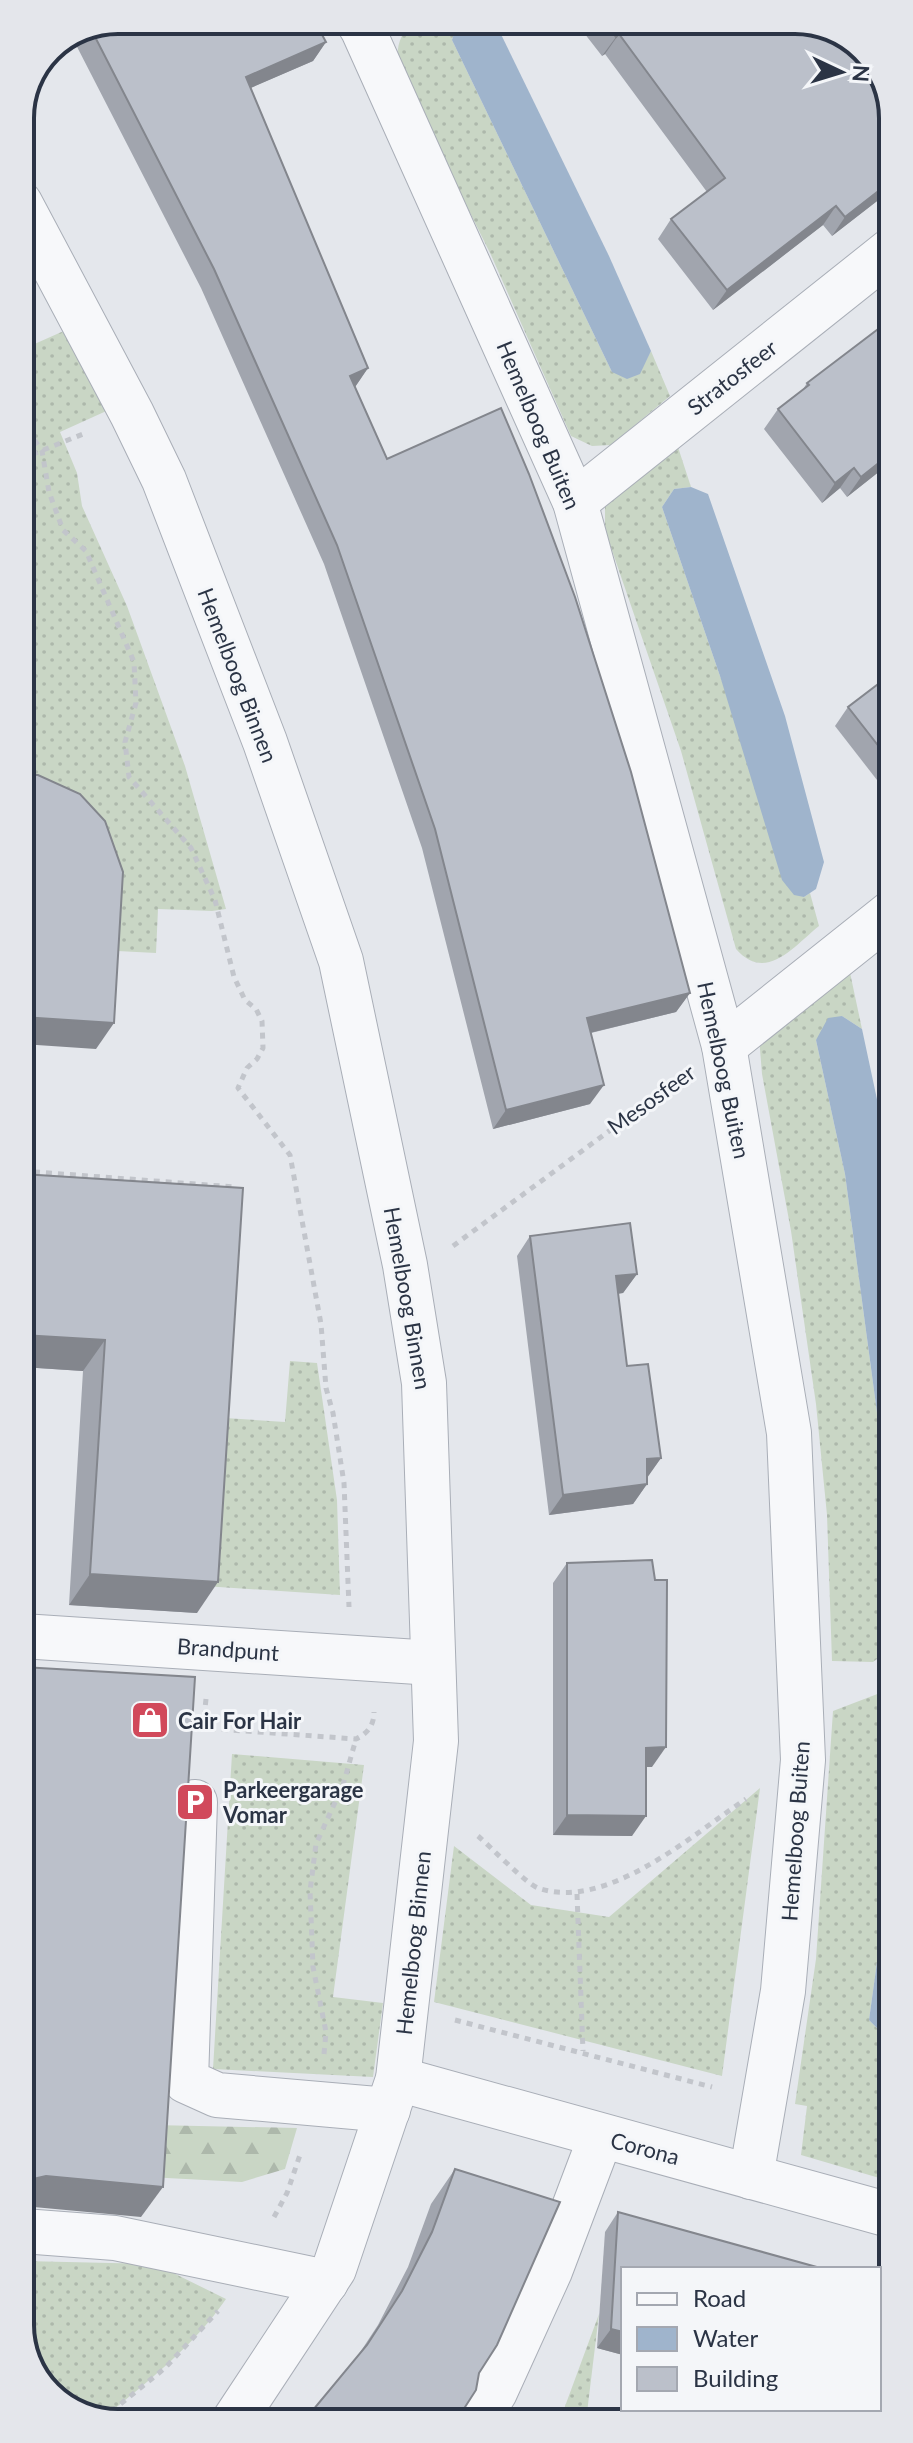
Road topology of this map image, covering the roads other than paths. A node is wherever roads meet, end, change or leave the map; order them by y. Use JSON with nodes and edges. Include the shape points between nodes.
{"nodes":[{"id":1,"x":370,"y":34,"type":"edge"},
{"id":2,"x":34,"y":229,"type":"edge"},
{"id":3,"x":879,"y":260,"type":"edge"},
{"id":4,"x":575,"y":502,"type":"junction"},
{"id":5,"x":879,"y":923,"type":"edge"},
{"id":6,"x":724,"y":1046,"type":"junction"},
{"id":7,"x":34,"y":1637,"type":"edge"},
{"id":8,"x":433,"y":1663,"type":"junction"},
{"id":9,"x":195,"y":1802,"type":"dead end"},
{"id":10,"x":393,"y":2094,"type":"junction"},
{"id":11,"x":601,"y":2136,"type":"junction"},
{"id":12,"x":751,"y":2177,"type":"junction"},
{"id":13,"x":875,"y":2211,"type":"edge"},
{"id":14,"x":34,"y":2232,"type":"edge"},
{"id":15,"x":326,"y":2282,"type":"junction"},
{"id":16,"x":242,"y":2409,"type":"edge"},
{"id":17,"x":484,"y":2409,"type":"edge"}],
"edges":[{"from":1,"to":4,"type":"street","name":"Hemelboog Buiten"},
{"from":2,"to":8,"type":"street","name":"Hemelboog Binnen","via":[[164,480],[341,961],[424,1383]]},
{"from":3,"to":4,"type":"street","name":"Stratosfeer"},
{"from":4,"to":6,"type":"street","name":"Hemelboog Buiten"},
{"from":5,"to":6,"type":"street"},
{"from":6,"to":12,"type":"street","name":"Hemelboog Buiten","via":[[789,1433],[803,1760],[783,1991]]},
{"from":7,"to":8,"type":"street","name":"Brandpunt"},
{"from":8,"to":10,"type":"street","name":"Hemelboog Binnen","via":[[436,1741]]},
{"from":9,"to":10,"type":"street","name":"Corona","via":[[186,2081],[217,2095]]},
{"from":10,"to":11,"type":"street","name":"Corona"},
{"from":10,"to":15,"type":"street","name":"Hemelboog Binnen"},
{"from":11,"to":12,"type":"street","name":"Corona"},
{"from":11,"to":17,"type":"street","via":[[550,2271]]},
{"from":12,"to":13,"type":"street","name":"Corona"},
{"from":14,"to":15,"type":"street","via":[[115,2238]]},
{"from":15,"to":16,"type":"street","name":"Hemelboog Binnen"}]}
